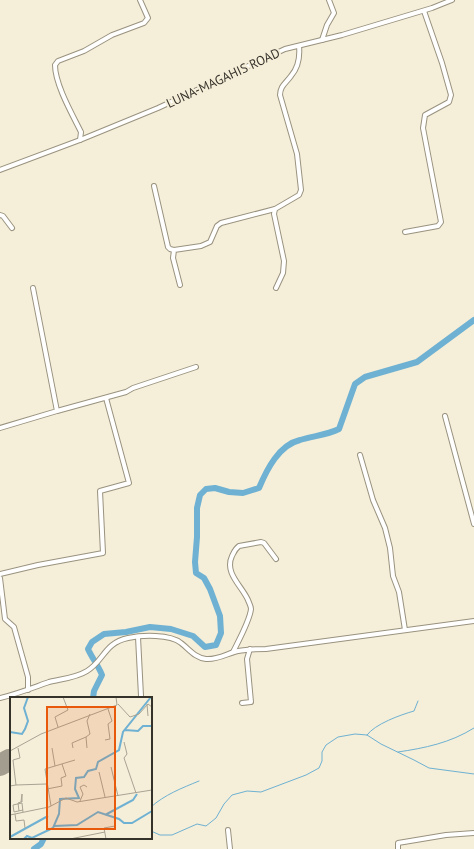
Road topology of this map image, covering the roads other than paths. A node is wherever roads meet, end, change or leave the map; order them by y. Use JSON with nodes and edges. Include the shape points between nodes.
{"nodes":[{"id":1,"x":140,"y":0,"type":"edge"},
{"id":2,"x":329,"y":0,"type":"edge"},
{"id":3,"x":452,"y":0,"type":"edge"},
{"id":4,"x":424,"y":11,"type":"junction"},
{"id":5,"x":322,"y":40,"type":"junction"},
{"id":6,"x":299,"y":46,"type":"junction"},
{"id":7,"x":80,"y":140,"type":"junction"},
{"id":8,"x":0,"y":170,"type":"edge"},
{"id":9,"x":154,"y":186,"type":"dead end"},
{"id":10,"x":275,"y":209,"type":"junction"},
{"id":11,"x":0,"y":215,"type":"edge"},
{"id":12,"x":12,"y":228,"type":"dead end"},
{"id":13,"x":405,"y":232,"type":"dead end"},
{"id":14,"x":174,"y":250,"type":"junction"},
{"id":15,"x":180,"y":285,"type":"dead end"},
{"id":16,"x":33,"y":288,"type":"dead end"},
{"id":17,"x":276,"y":288,"type":"dead end"},
{"id":18,"x":196,"y":367,"type":"dead end"},
{"id":19,"x":106,"y":398,"type":"junction"},
{"id":20,"x":57,"y":411,"type":"junction"},
{"id":21,"x":445,"y":416,"type":"dead end"},
{"id":22,"x":0,"y":428,"type":"edge"},
{"id":23,"x":360,"y":455,"type":"dead end"},
{"id":24,"x":474,"y":524,"type":"edge"},
{"id":25,"x":276,"y":559,"type":"dead end"},
{"id":26,"x":0,"y":574,"type":"edge"},
{"id":27,"x":0,"y":578,"type":"edge"},
{"id":28,"x":474,"y":621,"type":"edge"},
{"id":29,"x":405,"y":630,"type":"junction"},
{"id":30,"x":138,"y":637,"type":"junction"},
{"id":31,"x":250,"y":649,"type":"junction"},
{"id":32,"x":233,"y":652,"type":"junction"},
{"id":33,"x":28,"y":690,"type":"junction"},
{"id":34,"x":141,"y":696,"type":"dead end"},
{"id":35,"x":0,"y":698,"type":"edge"},
{"id":36,"x":242,"y":703,"type":"dead end"},
{"id":37,"x":228,"y":830,"type":"dead end"},
{"id":38,"x":474,"y":833,"type":"edge"},
{"id":39,"x":230,"y":849,"type":"edge"},
{"id":40,"x":398,"y":849,"type":"edge"}],
"edges":[{"from":1,"to":7,"type":"street","via":[[148,18],[144,23],[112,35],[55,65],[60,86],[81,132]]},
{"from":2,"to":5,"type":"street","via":[[334,13]]},
{"from":3,"to":4,"type":"street","name":"LUNA-MAGAHIS ROAD"},
{"from":4,"to":5,"type":"street","name":"LUNA-MAGAHIS ROAD"},
{"from":4,"to":13,"type":"street","via":[[451,95],[449,102],[425,115],[423,120],[441,222],[438,226]]},
{"from":5,"to":6,"type":"street","name":"LUNA-MAGAHIS ROAD"},
{"from":6,"to":7,"type":"street","name":"LUNA-MAGAHIS ROAD","via":[[285,49],[158,108]]},
{"from":6,"to":10,"type":"street","via":[[300,57],[293,75],[280,90],[280,95],[297,154],[301,190],[299,195]]},
{"from":7,"to":8,"type":"street","name":"LUNA-MAGAHIS ROAD"},
{"from":9,"to":14,"type":"street","via":[[168,247]]},
{"from":10,"to":14,"type":"street","via":[[221,223],[210,242]]},
{"from":10,"to":17,"type":"street","via":[[284,261],[283,273]]},
{"from":11,"to":12,"type":"street"},
{"from":14,"to":15,"type":"street","via":[[173,258]]},
{"from":16,"to":20,"type":"street"},
{"from":18,"to":19,"type":"street"},
{"from":19,"to":20,"type":"street"},
{"from":19,"to":26,"type":"street","via":[[130,483],[100,491],[103,553]]},
{"from":20,"to":22,"type":"street"},
{"from":21,"to":24,"type":"street"},
{"from":23,"to":29,"type":"street","via":[[373,500],[385,528]]},
{"from":25,"to":32,"type":"street","via":[[261,542],[238,546],[230,559],[232,576],[244,591],[251,610]]},
{"from":27,"to":33,"type":"street","via":[[5,619],[14,627],[28,677]]},
{"from":28,"to":29,"type":"street"},
{"from":29,"to":31,"type":"street"},
{"from":30,"to":32,"type":"street","via":[[172,638],[204,659]]},
{"from":30,"to":33,"type":"street","via":[[114,643],[91,668],[79,675]]},
{"from":30,"to":34,"type":"street"},
{"from":31,"to":32,"type":"street"},
{"from":31,"to":36,"type":"street","via":[[247,659],[251,702]]},
{"from":33,"to":35,"type":"street"},
{"from":37,"to":39,"type":"street"},
{"from":38,"to":40,"type":"street","via":[[398,843]]}]}
